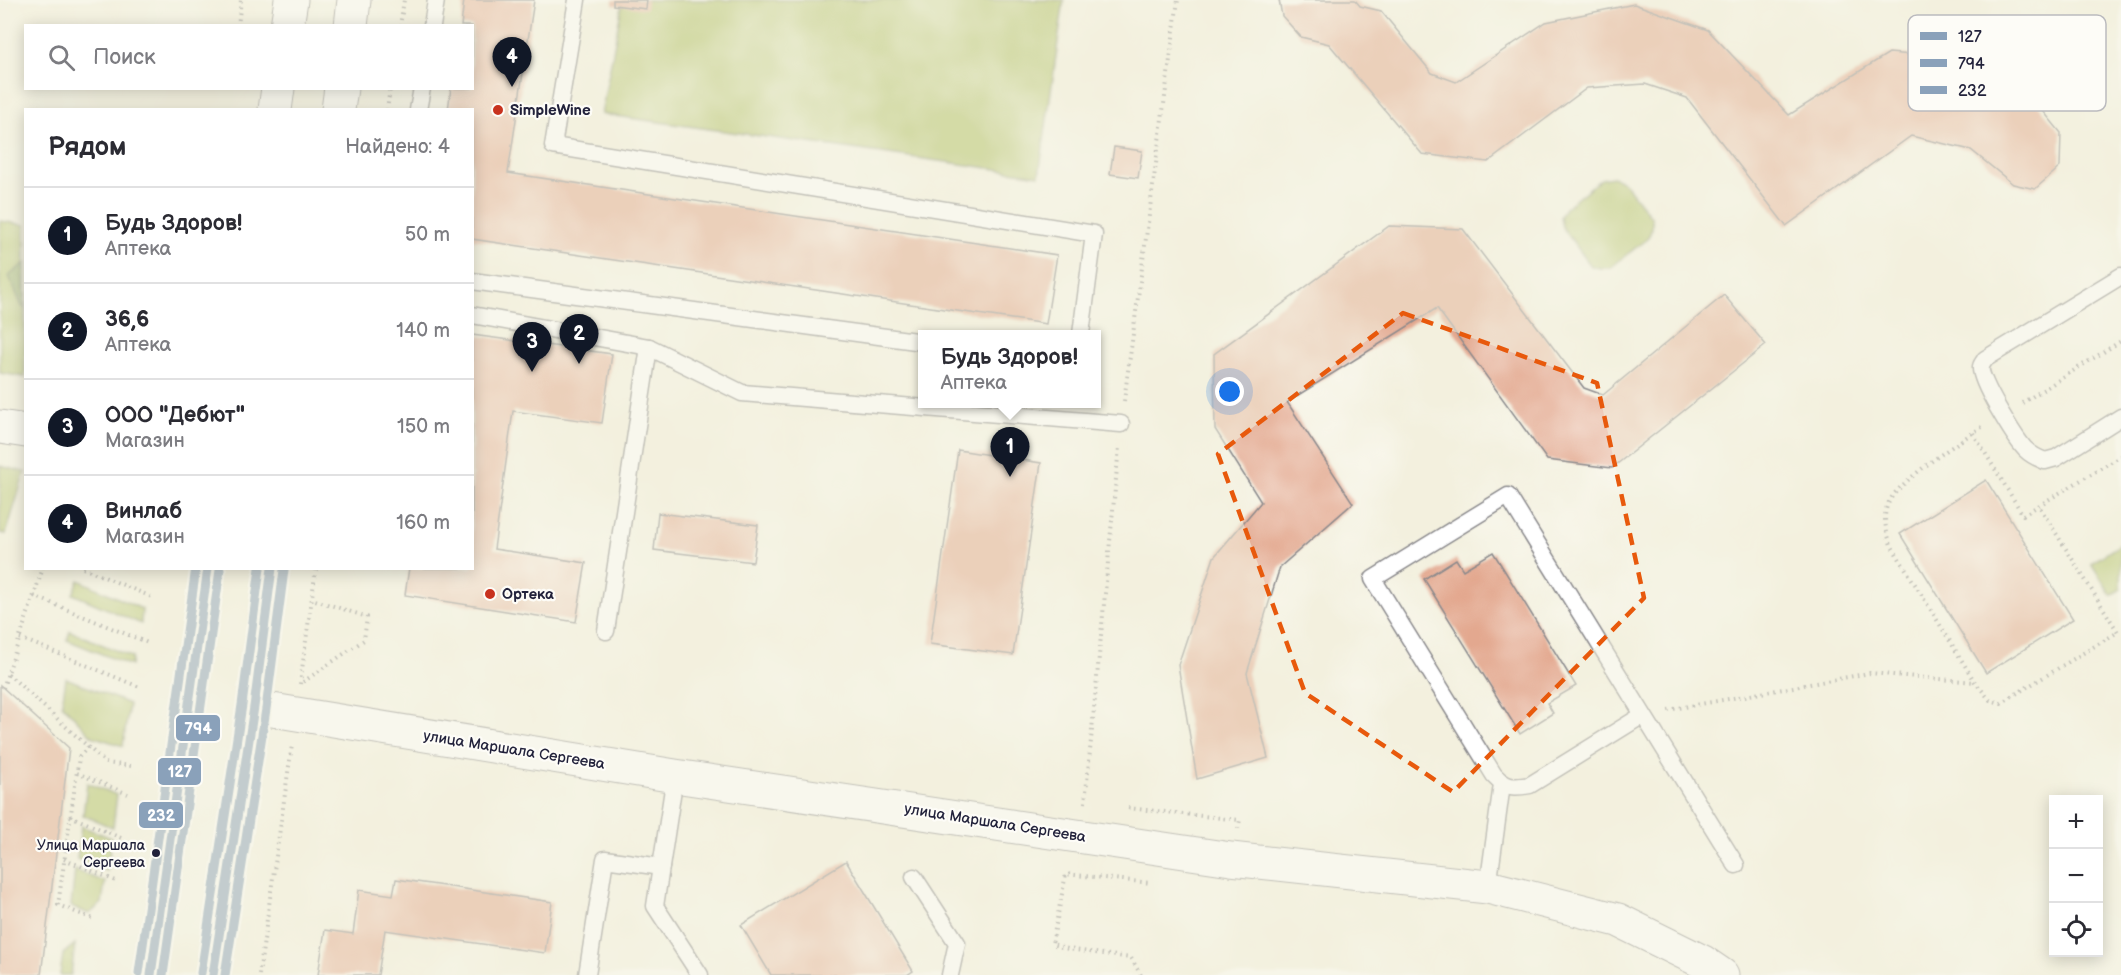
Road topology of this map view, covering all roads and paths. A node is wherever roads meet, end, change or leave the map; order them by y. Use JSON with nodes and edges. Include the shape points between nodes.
{"nodes":[{"id":1,"x":241,"y":0,"type":"edge"},
{"id":2,"x":291,"y":0,"type":"edge"},
{"id":3,"x":354,"y":0,"type":"edge"},
{"id":4,"x":404,"y":0,"type":"edge"},
{"id":5,"x":435,"y":0,"type":"edge"},
{"id":6,"x":577,"y":0,"type":"edge"},
{"id":7,"x":238,"y":24,"type":"edge"},
{"id":8,"x":287,"y":24,"type":"edge"},
{"id":9,"x":351,"y":24,"type":"edge"},
{"id":10,"x":400,"y":24,"type":"edge"},
{"id":11,"x":432,"y":24,"type":"edge"},
{"id":12,"x":278,"y":90,"type":"edge"},
{"id":13,"x":341,"y":90,"type":"edge"},
{"id":14,"x":390,"y":90,"type":"edge"},
{"id":15,"x":422,"y":90,"type":"edge"},
{"id":16,"x":275,"y":108,"type":"edge"},
{"id":17,"x":338,"y":108,"type":"edge"},
{"id":18,"x":387,"y":108,"type":"edge"},
{"id":19,"x":418,"y":108,"type":"edge"},
{"id":20,"x":2121,"y":276,"type":"edge"},
{"id":21,"x":474,"y":281,"type":"edge"},
{"id":22,"x":474,"y":315,"type":"edge"},
{"id":23,"x":1082,"y":330,"type":"edge"},
{"id":24,"x":918,"y":341,"type":"edge"},
{"id":25,"x":2121,"y":341,"type":"edge"},
{"id":26,"x":649,"y":347,"type":"junction"},
{"id":27,"x":918,"y":407,"type":"edge"},
{"id":28,"x":925,"y":408,"type":"edge"},
{"id":29,"x":2002,"y":415,"type":"junction"},
{"id":30,"x":2121,"y":417,"type":"edge"},
{"id":31,"x":1121,"y":424,"type":"dead end"},
{"id":32,"x":0,"y":427,"type":"edge"},
{"id":33,"x":24,"y":431,"type":"edge"},
{"id":34,"x":1973,"y":433,"type":"junction"},
{"id":35,"x":2121,"y":456,"type":"edge"},
{"id":36,"x":2039,"y":506,"type":"junction"},
{"id":37,"x":43,"y":570,"type":"edge"},
{"id":38,"x":88,"y":570,"type":"edge"},
{"id":39,"x":208,"y":570,"type":"edge"},
{"id":40,"x":272,"y":570,"type":"edge"},
{"id":41,"x":316,"y":570,"type":"edge"},
{"id":42,"x":34,"y":596,"type":"junction"},
{"id":43,"x":154,"y":598,"type":"dead end"},
{"id":44,"x":312,"y":598,"type":"junction"},
{"id":45,"x":606,"y":631,"type":"dead end"},
{"id":46,"x":2120,"y":632,"type":"edge"},
{"id":47,"x":20,"y":638,"type":"junction"},
{"id":48,"x":148,"y":643,"type":"dead end"},
{"id":49,"x":8,"y":674,"type":"junction"},
{"id":50,"x":1975,"y":682,"type":"junction"},
{"id":51,"x":3,"y":688,"type":"dead end"},
{"id":52,"x":142,"y":688,"type":"dead end"},
{"id":53,"x":298,"y":699,"type":"junction"},
{"id":54,"x":254,"y":707,"type":"junction"},
{"id":55,"x":1643,"y":715,"type":"junction"},
{"id":56,"x":88,"y":747,"type":"junction"},
{"id":57,"x":131,"y":766,"type":"dead end"},
{"id":58,"x":76,"y":772,"type":"junction"},
{"id":59,"x":675,"y":776,"type":"junction"},
{"id":60,"x":1502,"y":784,"type":"junction"},
{"id":61,"x":128,"y":794,"type":"dead end"},
{"id":62,"x":1084,"y":803,"type":"dead end"},
{"id":63,"x":1095,"y":804,"type":"dead end"},
{"id":64,"x":1118,"y":807,"type":"dead end"},
{"id":65,"x":70,"y":816,"type":"junction"},
{"id":66,"x":1240,"y":820,"type":"dead end"},
{"id":67,"x":122,"y":838,"type":"dead end"},
{"id":68,"x":64,"y":860,"type":"junction"},
{"id":69,"x":1736,"y":865,"type":"dead end"},
{"id":70,"x":661,"y":867,"type":"junction"},
{"id":71,"x":914,"y":877,"type":"dead end"},
{"id":72,"x":116,"y":881,"type":"dead end"},
{"id":73,"x":1156,"y":883,"type":"dead end"},
{"id":74,"x":1488,"y":886,"type":"junction"},
{"id":75,"x":96,"y":920,"type":"dead end"},
{"id":76,"x":151,"y":975,"type":"edge"},
{"id":77,"x":213,"y":975,"type":"edge"},
{"id":78,"x":259,"y":975,"type":"edge"},
{"id":79,"x":587,"y":975,"type":"edge"},
{"id":80,"x":700,"y":975,"type":"edge"},
{"id":81,"x":950,"y":975,"type":"edge"},
{"id":82,"x":1141,"y":975,"type":"edge"},
{"id":83,"x":1722,"y":975,"type":"edge"}],
"edges":[{"from":1,"to":7,"type":"path"},
{"from":2,"to":8,"type":"street"},
{"from":3,"to":9,"type":"street"},
{"from":4,"to":10,"type":"path"},
{"from":5,"to":11,"type":"lane"},
{"from":6,"to":23,"type":"lane","via":[[553,146],[1094,234]]},
{"from":12,"to":16,"type":"street"},
{"from":13,"to":17,"type":"street"},
{"from":14,"to":18,"type":"path"},
{"from":15,"to":19,"type":"lane"},
{"from":20,"to":29,"type":"lane","via":[[1985,359],[1982,377]]},
{"from":21,"to":24,"type":"lane"},
{"from":22,"to":26,"type":"lane"},
{"from":25,"to":29,"type":"path"},
{"from":26,"to":27,"type":"lane","via":[[742,393]]},
{"from":26,"to":45,"type":"lane"},
{"from":28,"to":31,"type":"lane"},
{"from":29,"to":30,"type":"lane","via":[[2024,447],[2045,461]]},
{"from":29,"to":34,"type":"path"},
{"from":32,"to":33,"type":"street"},
{"from":34,"to":36,"type":"path","via":[[2024,515]]},
{"from":34,"to":50,"type":"path","via":[[1906,481],[1890,499],[1885,526],[1891,545]]},
{"from":35,"to":36,"type":"path"},
{"from":36,"to":46,"type":"path"},
{"from":37,"to":42,"type":"path"},
{"from":38,"to":43,"type":"path"},
{"from":39,"to":76,"type":"street"},
{"from":40,"to":54,"type":"street"},
{"from":41,"to":44,"type":"path"},
{"from":42,"to":47,"type":"path"},
{"from":42,"to":48,"type":"path"},
{"from":44,"to":53,"type":"path"},
{"from":44,"to":53,"type":"path","via":[[367,617],[364,640]]},
{"from":46,"to":50,"type":"path","via":[[2001,703],[1990,700]]},
{"from":47,"to":49,"type":"path"},
{"from":47,"to":52,"type":"path"},
{"from":49,"to":51,"type":"path"},
{"from":49,"to":56,"type":"path"},
{"from":50,"to":55,"type":"path","via":[[1870,673]]},
{"from":53,"to":54,"type":"street","name":"улица Маршала Сергеева"},
{"from":53,"to":59,"type":"street","name":"улица Маршала Сергеева"},
{"from":53,"to":78,"type":"path"},
{"from":54,"to":77,"type":"street"},
{"from":55,"to":60,"type":"lane","via":[[1530,785],[1512,788]]},
{"from":55,"to":60,"type":"lane","via":[[1508,496],[1372,579]]},
{"from":55,"to":69,"type":"lane"},
{"from":56,"to":57,"type":"path","via":[[106,762]]},
{"from":56,"to":58,"type":"path","via":[[79,757]]},
{"from":58,"to":61,"type":"path"},
{"from":58,"to":65,"type":"path"},
{"from":59,"to":70,"type":"lane"},
{"from":59,"to":74,"type":"street","name":"улица Маршала Сергеева","via":[[1231,859]]},
{"from":60,"to":74,"type":"lane"},
{"from":62,"to":63,"type":"path"},
{"from":64,"to":66,"type":"path"},
{"from":65,"to":67,"type":"path"},
{"from":65,"to":68,"type":"path"},
{"from":68,"to":72,"type":"path"},
{"from":68,"to":75,"type":"path","via":[[58,904]]},
{"from":70,"to":79,"type":"lane","via":[[605,859]]},
{"from":70,"to":80,"type":"lane","via":[[655,906]]},
{"from":71,"to":81,"type":"lane","via":[[957,943]]},
{"from":73,"to":82,"type":"path","via":[[1066,874],[1052,944],[1131,957]]},
{"from":74,"to":83,"type":"street","name":"улица Маршала Сергеева","via":[[1618,920]]}]}
